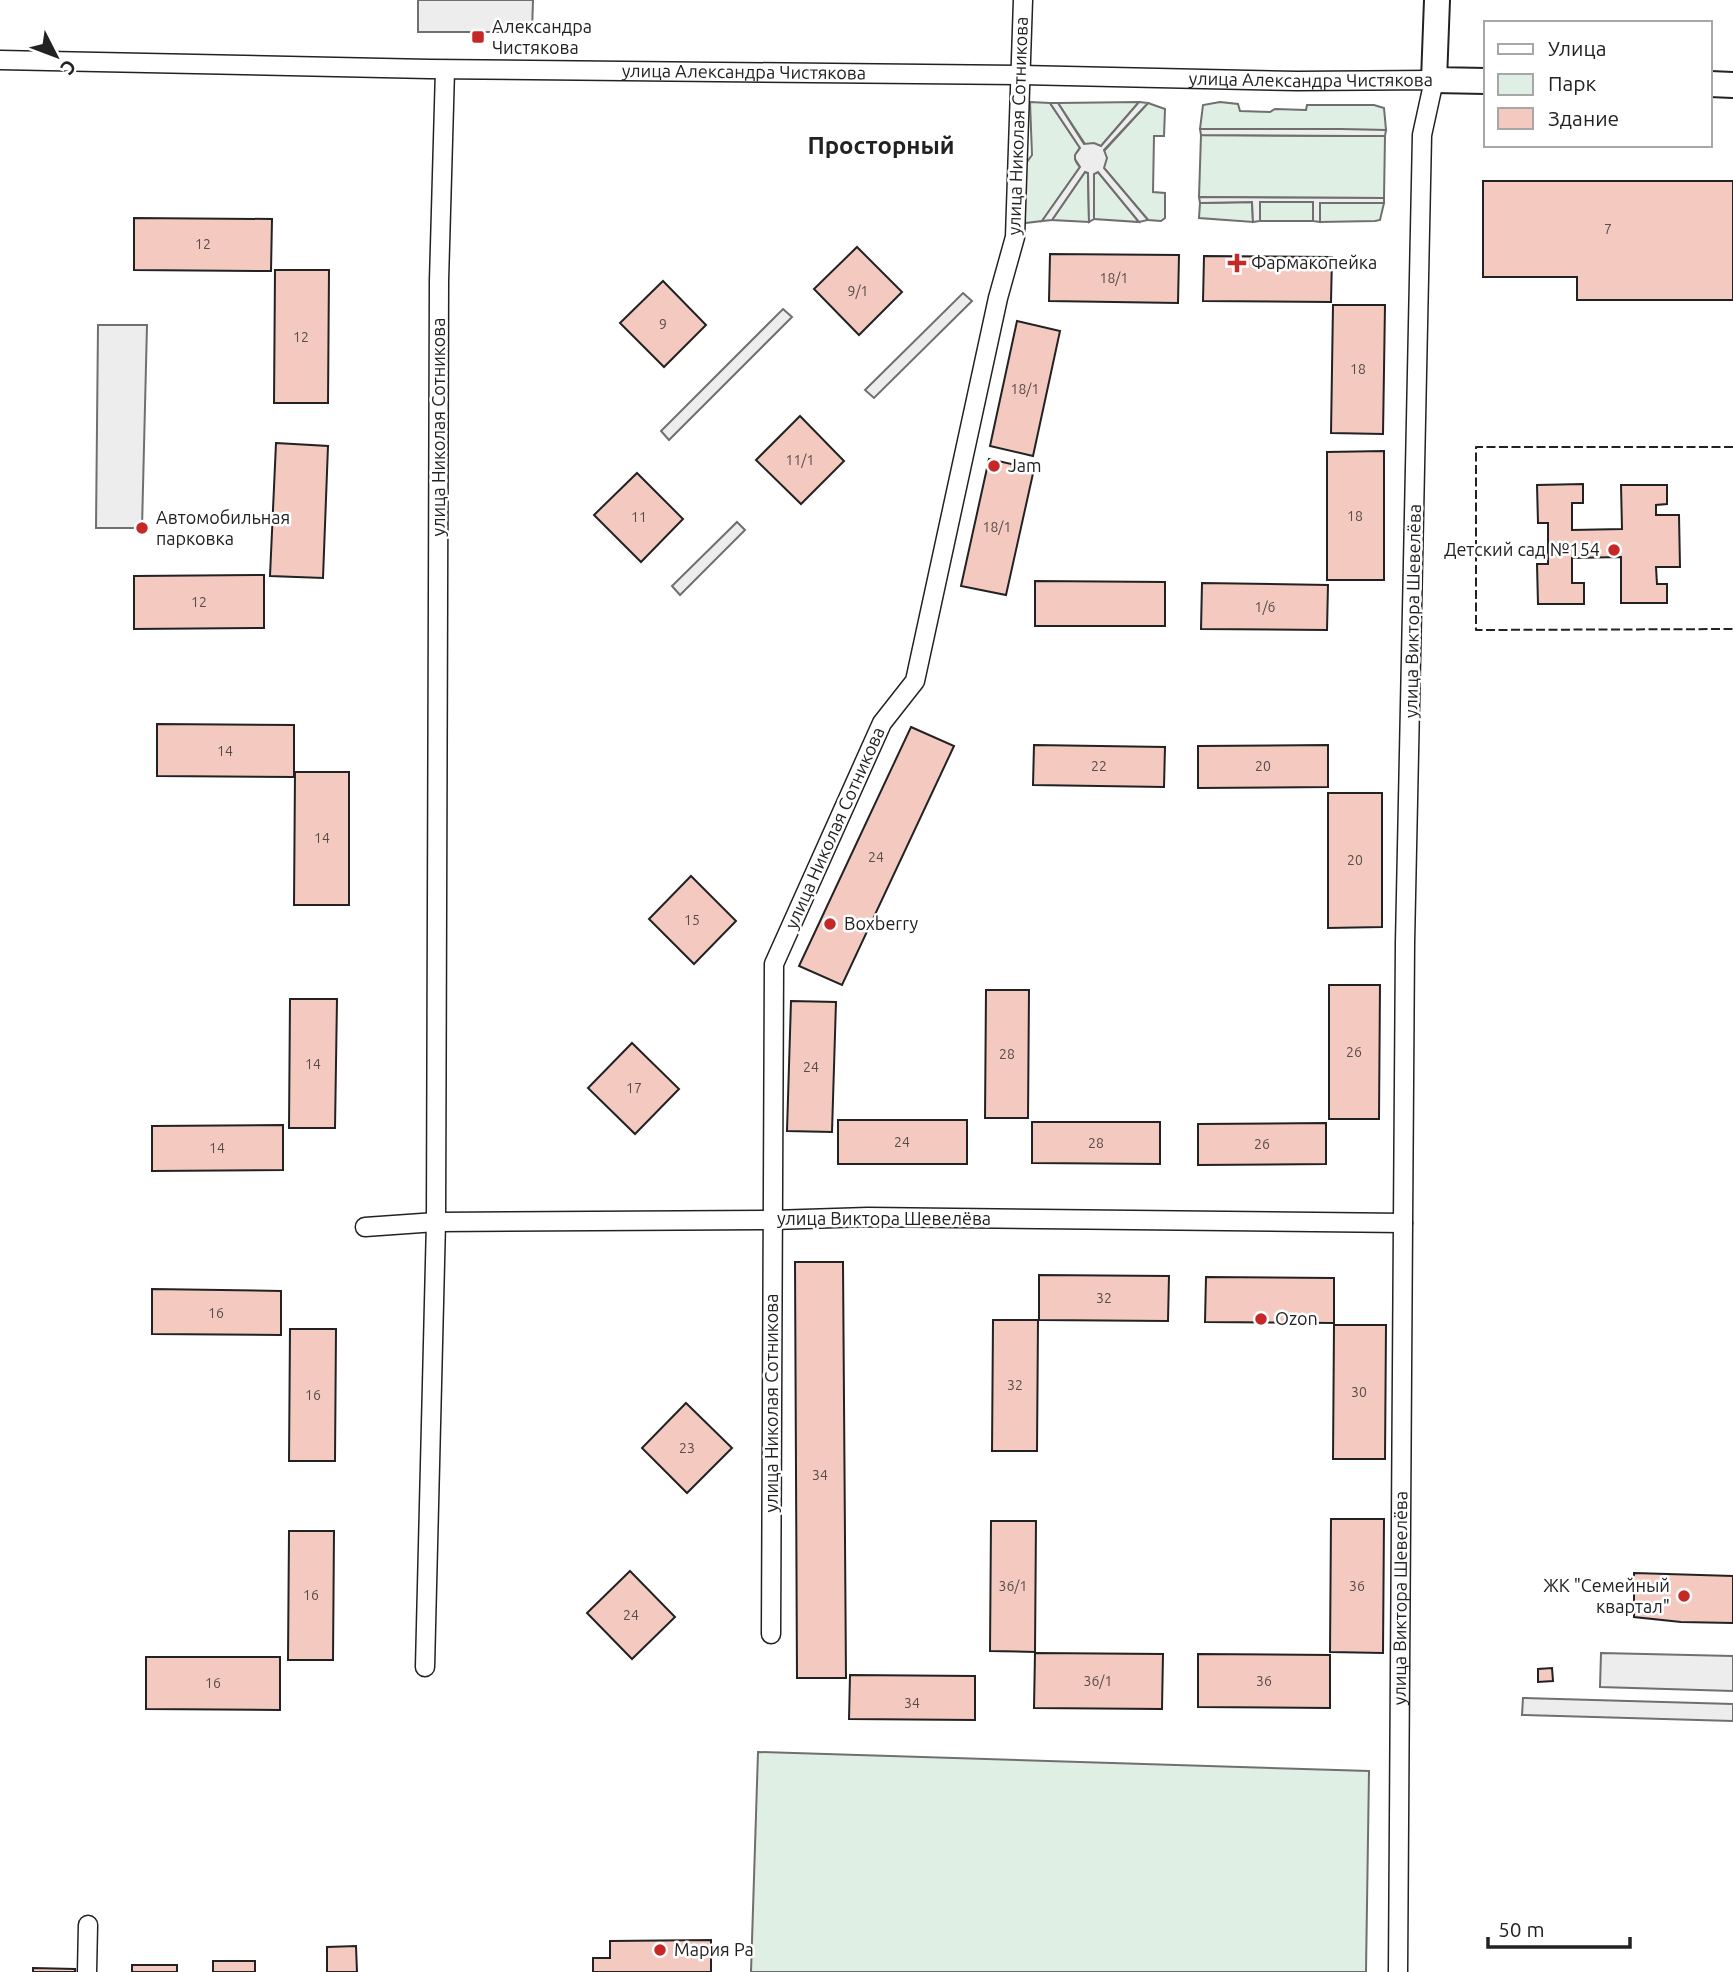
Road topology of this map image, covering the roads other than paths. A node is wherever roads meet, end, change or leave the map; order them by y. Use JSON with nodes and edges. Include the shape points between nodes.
{"nodes":[{"id":1,"x":1023,"y":0,"type":"edge"},
{"id":2,"x":1437,"y":0,"type":"edge"},
{"id":3,"x":0,"y":60,"type":"edge"},
{"id":4,"x":445,"y":70,"type":"junction"},
{"id":5,"x":1021,"y":75,"type":"junction"},
{"id":6,"x":1434,"y":80,"type":"junction"},
{"id":7,"x":1484,"y":81,"type":"edge"},
{"id":8,"x":1712,"y":85,"type":"edge"},
{"id":9,"x":1733,"y":85,"type":"edge"},
{"id":10,"x":772,"y":1220,"type":"junction"},
{"id":11,"x":436,"y":1222,"type":"junction"},
{"id":12,"x":1403,"y":1223,"type":"junction"},
{"id":13,"x":365,"y":1227,"type":"dead end"},
{"id":14,"x":771,"y":1634,"type":"dead end"},
{"id":15,"x":425,"y":1667,"type":"dead end"},
{"id":16,"x":88,"y":1925,"type":"dead end"},
{"id":17,"x":87,"y":1972,"type":"edge"},
{"id":18,"x":1398,"y":1972,"type":"edge"}],
"edges":[{"from":1,"to":5,"type":"street","name":"улица Николая Сотникова"},
{"from":2,"to":6,"type":"street","name":"улица Виктора Шевелёва"},
{"from":3,"to":4,"type":"street","name":"улица Александра Чистякова"},
{"from":4,"to":5,"type":"street","name":"улица Александра Чистякова"},
{"from":4,"to":11,"type":"street","name":"улица Николая Сотникова","via":[[439,281]]},
{"from":5,"to":6,"type":"street","name":"улица Александра Чистякова"},
{"from":5,"to":10,"type":"street","name":"улица Николая Сотникова","via":[[1015,237],[915,681],[882,723],[774,964]]},
{"from":6,"to":7,"type":"street","name":"улица Александра Чистякова"},
{"from":6,"to":12,"type":"street","name":"улица Виктора Шевелёва","via":[[1422,135]]},
{"from":8,"to":9,"type":"street"},
{"from":10,"to":11,"type":"street","name":"улица Виктора Шевелёва"},
{"from":10,"to":12,"type":"street","name":"улица Виктора Шевелёва"},
{"from":10,"to":14,"type":"street","name":"улица Николая Сотникова"},
{"from":11,"to":13,"type":"street","name":"улица Виктора Шевелёва"},
{"from":11,"to":15,"type":"street","name":"улица Николая Сотникова"},
{"from":12,"to":18,"type":"street","name":"улица Виктора Шевелёва"},
{"from":16,"to":17,"type":"street"}]}
